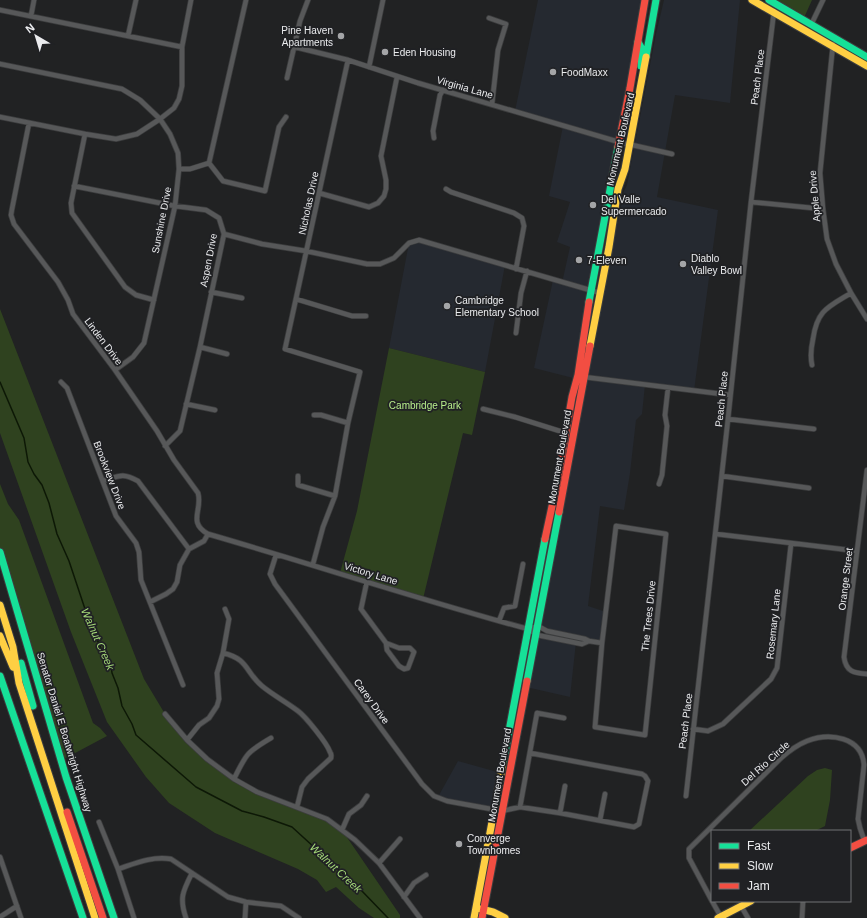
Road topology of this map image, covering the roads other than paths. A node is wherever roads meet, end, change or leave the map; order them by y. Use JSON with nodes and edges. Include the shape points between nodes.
{"nodes":[{"id":1,"x":34,"y":0,"type":"edge"},
{"id":2,"x":136,"y":0,"type":"edge"},
{"id":3,"x":191,"y":0,"type":"edge"},
{"id":4,"x":246,"y":0,"type":"edge"},
{"id":5,"x":308,"y":0,"type":"edge"},
{"id":6,"x":383,"y":0,"type":"edge"},
{"id":7,"x":645,"y":0,"type":"edge"},
{"id":8,"x":656,"y":0,"type":"edge"},
{"id":9,"x":752,"y":0,"type":"edge"},
{"id":10,"x":769,"y":0,"type":"edge"},
{"id":11,"x":823,"y":0,"type":"edge"},
{"id":12,"x":776,"y":5,"type":"junction"},
{"id":13,"x":0,"y":10,"type":"edge"},
{"id":14,"x":774,"y":12,"type":"junction"},
{"id":15,"x":31,"y":16,"type":"junction"},
{"id":16,"x":488,"y":18,"type":"dead end"},
{"id":17,"x":812,"y":24,"type":"junction"},
{"id":18,"x":128,"y":36,"type":"junction"},
{"id":19,"x":833,"y":38,"type":"junction"},
{"id":20,"x":638,"y":42,"type":"junction"},
{"id":21,"x":833,"y":46,"type":"junction"},
{"id":22,"x":182,"y":47,"type":"junction"},
{"id":23,"x":295,"y":47,"type":"junction"},
{"id":24,"x":867,"y":57,"type":"edge"},
{"id":25,"x":348,"y":60,"type":"junction"},
{"id":26,"x":0,"y":64,"type":"edge"},
{"id":27,"x":867,"y":66,"type":"edge"},
{"id":28,"x":369,"y":67,"type":"junction"},
{"id":29,"x":397,"y":76,"type":"junction"},
{"id":30,"x":288,"y":78,"type":"dead end"},
{"id":31,"x":643,"y":78,"type":"junction"},
{"id":32,"x":630,"y":88,"type":"junction"},
{"id":33,"x":443,"y":90,"type":"junction"},
{"id":34,"x":492,"y":104,"type":"junction"},
{"id":35,"x":638,"y":105,"type":"junction"},
{"id":36,"x":0,"y":117,"type":"edge"},
{"id":37,"x":286,"y":117,"type":"dead end"},
{"id":38,"x":160,"y":119,"type":"junction"},
{"id":39,"x":29,"y":123,"type":"junction"},
{"id":40,"x":85,"y":134,"type":"junction"},
{"id":41,"x":434,"y":138,"type":"dead end"},
{"id":42,"x":619,"y":142,"type":"junction"},
{"id":43,"x":629,"y":145,"type":"junction"},
{"id":44,"x":672,"y":154,"type":"dead end"},
{"id":45,"x":209,"y":163,"type":"junction"},
{"id":46,"x":179,"y":169,"type":"junction"},
{"id":47,"x":74,"y":186,"type":"junction"},
{"id":48,"x":446,"y":189,"type":"dead end"},
{"id":49,"x":319,"y":193,"type":"junction"},
{"id":50,"x":751,"y":202,"type":"junction"},
{"id":51,"x":175,"y":206,"type":"junction"},
{"id":52,"x":823,"y":208,"type":"junction"},
{"id":53,"x":224,"y":234,"type":"junction"},
{"id":54,"x":306,"y":251,"type":"junction"},
{"id":55,"x":516,"y":269,"type":"junction"},
{"id":56,"x":527,"y":271,"type":"junction"},
{"id":57,"x":591,"y":291,"type":"junction"},
{"id":58,"x":211,"y":292,"type":"junction"},
{"id":59,"x":600,"y":293,"type":"junction"},
{"id":60,"x":851,"y":293,"type":"junction"},
{"id":61,"x":242,"y":298,"type":"dead end"},
{"id":62,"x":296,"y":299,"type":"junction"},
{"id":63,"x":154,"y":300,"type":"junction"},
{"id":64,"x":366,"y":316,"type":"dead end"},
{"id":65,"x":867,"y":319,"type":"edge"},
{"id":66,"x":516,"y":333,"type":"dead end"},
{"id":67,"x":200,"y":347,"type":"junction"},
{"id":68,"x":227,"y":354,"type":"dead end"},
{"id":69,"x":812,"y":365,"type":"dead end"},
{"id":70,"x":115,"y":370,"type":"junction"},
{"id":71,"x":584,"y":377,"type":"junction"},
{"id":72,"x":61,"y":382,"type":"dead end"},
{"id":73,"x":668,"y":388,"type":"junction"},
{"id":74,"x":730,"y":395,"type":"junction"},
{"id":75,"x":186,"y":404,"type":"junction"},
{"id":76,"x":483,"y":409,"type":"dead end"},
{"id":77,"x":215,"y":410,"type":"dead end"},
{"id":78,"x":314,"y":416,"type":"dead end"},
{"id":79,"x":728,"y":418,"type":"junction"},
{"id":80,"x":348,"y":423,"type":"junction"},
{"id":81,"x":814,"y":429,"type":"dead end"},
{"id":82,"x":566,"y":433,"type":"junction"},
{"id":83,"x":165,"y":446,"type":"junction"},
{"id":84,"x":867,"y":470,"type":"edge"},
{"id":85,"x":298,"y":476,"type":"dead end"},
{"id":86,"x":722,"y":476,"type":"junction"},
{"id":87,"x":103,"y":481,"type":"junction"},
{"id":88,"x":658,"y":484,"type":"dead end"},
{"id":89,"x":809,"y":488,"type":"dead end"},
{"id":90,"x":335,"y":496,"type":"junction"},
{"id":91,"x":208,"y":534,"type":"junction"},
{"id":92,"x":716,"y":534,"type":"junction"},
{"id":93,"x":790,"y":544,"type":"junction"},
{"id":94,"x":189,"y":549,"type":"junction"},
{"id":95,"x":857,"y":551,"type":"junction"},
{"id":96,"x":0,"y":552,"type":"edge"},
{"id":97,"x":276,"y":555,"type":"junction"},
{"id":98,"x":313,"y":564,"type":"junction"},
{"id":99,"x":523,"y":564,"type":"dead end"},
{"id":100,"x":368,"y":581,"type":"junction"},
{"id":101,"x":150,"y":602,"type":"junction"},
{"id":102,"x":0,"y":605,"type":"edge"},
{"id":103,"x":225,"y":609,"type":"dead end"},
{"id":104,"x":499,"y":621,"type":"junction"},
{"id":105,"x":538,"y":626,"type":"junction"},
{"id":106,"x":528,"y":629,"type":"junction"},
{"id":107,"x":537,"y":635,"type":"junction"},
{"id":108,"x":0,"y":636,"type":"edge"},
{"id":109,"x":589,"y":641,"type":"junction"},
{"id":110,"x":386,"y":643,"type":"junction"},
{"id":111,"x":602,"y":643,"type":"junction"},
{"id":112,"x":13,"y":647,"type":"junction"},
{"id":113,"x":223,"y":653,"type":"junction"},
{"id":114,"x":867,"y":674,"type":"edge"},
{"id":115,"x":0,"y":676,"type":"edge"},
{"id":116,"x":20,"y":683,"type":"junction"},
{"id":117,"x":183,"y":685,"type":"dead end"},
{"id":118,"x":165,"y":714,"type":"dead end"},
{"id":119,"x":564,"y":718,"type":"dead end"},
{"id":120,"x":693,"y":729,"type":"junction"},
{"id":121,"x":271,"y":738,"type":"dead end"},
{"id":122,"x":187,"y":740,"type":"junction"},
{"id":123,"x":530,"y":753,"type":"junction"},
{"id":124,"x":234,"y":779,"type":"junction"},
{"id":125,"x":565,"y":786,"type":"dead end"},
{"id":126,"x":605,"y":794,"type":"dead end"},
{"id":127,"x":367,"y":796,"type":"dead end"},
{"id":128,"x":686,"y":796,"type":"dead end"},
{"id":129,"x":297,"y":807,"type":"junction"},
{"id":130,"x":520,"y":807,"type":"junction"},
{"id":131,"x":499,"y":810,"type":"junction"},
{"id":132,"x":560,"y":813,"type":"junction"},
{"id":133,"x":600,"y":820,"type":"junction"},
{"id":134,"x":99,"y":822,"type":"dead end"},
{"id":135,"x":342,"y":830,"type":"junction"},
{"id":136,"x":400,"y":839,"type":"dead end"},
{"id":137,"x":866,"y":840,"type":"edge"},
{"id":138,"x":851,"y":848,"type":"edge"},
{"id":139,"x":0,"y":857,"type":"edge"},
{"id":140,"x":379,"y":863,"type":"junction"},
{"id":141,"x":118,"y":869,"type":"junction"},
{"id":142,"x":192,"y":873,"type":"junction"},
{"id":143,"x":426,"y":875,"type":"dead end"},
{"id":144,"x":404,"y":897,"type":"junction"},
{"id":145,"x":711,"y":899,"type":"edge"},
{"id":146,"x":246,"y":902,"type":"junction"},
{"id":147,"x":712,"y":902,"type":"edge"},
{"id":148,"x":749,"y":902,"type":"edge"},
{"id":149,"x":803,"y":902,"type":"edge"},
{"id":150,"x":17,"y":906,"type":"junction"},
{"id":151,"x":741,"y":906,"type":"junction"},
{"id":152,"x":476,"y":908,"type":"junction"},
{"id":153,"x":484,"y":910,"type":"junction"},
{"id":154,"x":0,"y":917,"type":"edge"},
{"id":155,"x":719,"y":917,"type":"edge"},
{"id":156,"x":21,"y":918,"type":"edge"},
{"id":157,"x":82,"y":918,"type":"edge"},
{"id":158,"x":95,"y":918,"type":"edge"},
{"id":159,"x":103,"y":918,"type":"edge"},
{"id":160,"x":114,"y":918,"type":"edge"},
{"id":161,"x":134,"y":918,"type":"edge"},
{"id":162,"x":186,"y":918,"type":"edge"},
{"id":163,"x":245,"y":918,"type":"edge"},
{"id":164,"x":299,"y":918,"type":"edge"},
{"id":165,"x":420,"y":918,"type":"edge"},
{"id":166,"x":474,"y":918,"type":"edge"},
{"id":167,"x":482,"y":918,"type":"edge"},
{"id":168,"x":505,"y":918,"type":"edge"},
{"id":169,"x":748,"y":918,"type":"edge"},
{"id":170,"x":802,"y":918,"type":"edge"}],
"edges":[{"from":1,"to":15,"type":"street"},
{"from":2,"to":18,"type":"street"},
{"from":3,"to":22,"type":"street"},
{"from":4,"to":45,"type":"street"},
{"from":5,"to":23,"type":"street","via":[[300,21]]},
{"from":6,"to":28,"type":"street"},
{"from":7,"to":20,"type":"main road","name":"Monument Boulevard"},
{"from":8,"to":31,"type":"main road","name":"Monument Boulevard"},
{"from":9,"to":14,"type":"main road"},
{"from":10,"to":12,"type":"main road"},
{"from":11,"to":17,"type":"street"},
{"from":12,"to":14,"type":"street","name":"Peach Place"},
{"from":12,"to":17,"type":"main road"},
{"from":13,"to":15,"type":"street"},
{"from":14,"to":21,"type":"main road"},
{"from":14,"to":50,"type":"street","name":"Peach Place"},
{"from":15,"to":18,"type":"street"},
{"from":16,"to":34,"type":"street","via":[[506,24],[498,50]]},
{"from":17,"to":19,"type":"main road"},
{"from":18,"to":22,"type":"street"},
{"from":19,"to":21,"type":"street","name":"Apple Drive"},
{"from":19,"to":24,"type":"main road"},
{"from":20,"to":31,"type":"main road","via":[[642,49]]},
{"from":20,"to":32,"type":"main road","name":"Monument Boulevard"},
{"from":21,"to":27,"type":"main road"},
{"from":21,"to":52,"type":"street","name":"Apple Drive","via":[[820,173]]},
{"from":22,"to":38,"type":"street","via":[[182,86],[179,99],[174,108]]},
{"from":23,"to":25,"type":"street","name":"Virginia Lane"},
{"from":23,"to":30,"type":"street"},
{"from":25,"to":28,"type":"street","name":"Virginia Lane"},
{"from":25,"to":49,"type":"street","name":"Nicholas Drive"},
{"from":26,"to":38,"type":"street","name":"Sunshine Drive","via":[[122,89],[140,100]]},
{"from":28,"to":29,"type":"street","name":"Virginia Lane"},
{"from":29,"to":33,"type":"street","name":"Virginia Lane"},
{"from":29,"to":49,"type":"street","via":[[381,156],[386,180],[384,196],[378,203],[369,207]]},
{"from":31,"to":35,"type":"main road","name":"Monument Boulevard"},
{"from":32,"to":35,"type":"main road"},
{"from":32,"to":42,"type":"main road","name":"Monument Boulevard"},
{"from":33,"to":34,"type":"street","name":"Virginia Lane"},
{"from":33,"to":41,"type":"street","via":[[433,131]]},
{"from":34,"to":42,"type":"street","name":"Virginia Lane"},
{"from":35,"to":43,"type":"main road","name":"Monument Boulevard"},
{"from":36,"to":39,"type":"street"},
{"from":37,"to":45,"type":"street","via":[[280,127],[265,192],[224,181]]},
{"from":38,"to":40,"type":"street","via":[[137,134],[116,138]]},
{"from":38,"to":46,"type":"street","name":"Sunshine Drive","via":[[178,153]]},
{"from":39,"to":40,"type":"street"},
{"from":39,"to":70,"type":"street","name":"Linden Drive","via":[[11,216],[14,224],[58,282],[73,314]]},
{"from":40,"to":47,"type":"street"},
{"from":42,"to":43,"type":"street","name":"Virginia Lane"},
{"from":42,"to":57,"type":"main road","name":"Monument Boulevard"},
{"from":43,"to":44,"type":"street","name":"Virginia Lane"},
{"from":43,"to":59,"type":"main road","name":"Monument Boulevard","via":[[618,189]]},
{"from":45,"to":46,"type":"street"},
{"from":46,"to":51,"type":"street","name":"Sunshine Drive"},
{"from":47,"to":51,"type":"street","name":"Aspen Drive"},
{"from":47,"to":63,"type":"street","via":[[72,213],[125,287],[136,295]]},
{"from":48,"to":55,"type":"street","via":[[522,218],[524,226]]},
{"from":49,"to":54,"type":"street","name":"Nicholas Drive"},
{"from":50,"to":52,"type":"street"},
{"from":50,"to":74,"type":"street","name":"Peach Place"},
{"from":51,"to":53,"type":"street","name":"Aspen Drive","via":[[206,210],[219,218]]},
{"from":51,"to":63,"type":"street","name":"Sunshine Drive"},
{"from":52,"to":60,"type":"street","name":"Apple Drive","via":[[827,239]]},
{"from":53,"to":54,"type":"street","via":[[262,244]]},
{"from":53,"to":58,"type":"street","name":"Aspen Drive"},
{"from":54,"to":55,"type":"street","via":[[367,264],[380,264],[394,258],[409,243],[419,240]]},
{"from":54,"to":62,"type":"street","name":"Nicholas Drive"},
{"from":55,"to":56,"type":"street"},
{"from":56,"to":57,"type":"street"},
{"from":56,"to":66,"type":"street","via":[[521,293]]},
{"from":57,"to":59,"type":"street"},
{"from":57,"to":82,"type":"main road","name":"Monument Boulevard"},
{"from":58,"to":61,"type":"street"},
{"from":58,"to":67,"type":"street","name":"Aspen Drive"},
{"from":59,"to":71,"type":"main road","name":"Monument Boulevard"},
{"from":60,"to":65,"type":"street","name":"Apple Drive"},
{"from":60,"to":69,"type":"street","via":[[827,308],[815,325],[810,356]]},
{"from":62,"to":64,"type":"street","via":[[352,316]]},
{"from":62,"to":80,"type":"street","name":"Nicholas Drive","via":[[285,350],[360,372]]},
{"from":63,"to":70,"type":"street","name":"Sunshine Drive","via":[[144,343],[133,357]]},
{"from":67,"to":68,"type":"street"},
{"from":67,"to":75,"type":"street","name":"Aspen Drive"},
{"from":70,"to":83,"type":"street","name":"Linden Drive"},
{"from":71,"to":73,"type":"street"},
{"from":71,"to":105,"type":"main road","name":"Monument Boulevard"},
{"from":72,"to":87,"type":"street","name":"Brookview Drive","via":[[67,388]]},
{"from":73,"to":74,"type":"street"},
{"from":73,"to":88,"type":"street","via":[[662,476]]},
{"from":74,"to":79,"type":"street","name":"Peach Place"},
{"from":75,"to":77,"type":"street"},
{"from":75,"to":83,"type":"street","name":"Aspen Drive","via":[[180,431]]},
{"from":76,"to":82,"type":"street"},
{"from":78,"to":80,"type":"street","via":[[321,415]]},
{"from":79,"to":81,"type":"street"},
{"from":79,"to":86,"type":"street","name":"Peach Place"},
{"from":80,"to":90,"type":"street"},
{"from":82,"to":106,"type":"main road","name":"Monument Boulevard"},
{"from":83,"to":91,"type":"street","name":"Linden Drive","via":[[198,493],[200,499],[196,520]]},
{"from":84,"to":95,"type":"street","name":"Orange Street"},
{"from":85,"to":90,"type":"street","via":[[298,485]]},
{"from":86,"to":89,"type":"street"},
{"from":86,"to":92,"type":"street","name":"Peach Place"},
{"from":87,"to":94,"type":"street","via":[[128,475],[138,481]]},
{"from":87,"to":101,"type":"street","name":"Brookview Drive","via":[[116,516],[136,543],[141,580]]},
{"from":90,"to":98,"type":"street"},
{"from":91,"to":94,"type":"street","via":[[204,542]]},
{"from":91,"to":97,"type":"street","name":"Victory Lane"},
{"from":92,"to":93,"type":"street"},
{"from":92,"to":120,"type":"street","name":"Peach Place"},
{"from":93,"to":95,"type":"street"},
{"from":93,"to":120,"type":"street","name":"Rosemary Lane","via":[[775,673],[723,724],[708,731]]},
{"from":94,"to":101,"type":"street","via":[[180,565],[173,589]]},
{"from":95,"to":114,"type":"street","name":"Orange Street","via":[[844,657],[851,671]]},
{"from":96,"to":160,"type":"main road","name":"Senator Daniel E Boatwright Highway","via":[[66,776]]},
{"from":97,"to":98,"type":"street","name":"Victory Lane"},
{"from":97,"to":131,"type":"street","name":"Carey Drive","via":[[270,574],[275,584],[422,784],[434,796],[447,801]]},
{"from":98,"to":100,"type":"street","name":"Victory Lane"},
{"from":99,"to":104,"type":"street","via":[[515,606],[504,608]]},
{"from":100,"to":104,"type":"street","name":"Victory Lane"},
{"from":100,"to":110,"type":"street","via":[[361,609]]},
{"from":101,"to":117,"type":"street","name":"Brookview Drive"},
{"from":102,"to":112,"type":"main road"},
{"from":103,"to":113,"type":"street","via":[[230,619]]},
{"from":104,"to":106,"type":"street","name":"Victory Lane"},
{"from":105,"to":106,"type":"street"},
{"from":105,"to":107,"type":"main road","name":"Monument Boulevard"},
{"from":105,"to":109,"type":"street","via":[[547,631]]},
{"from":106,"to":107,"type":"street"},
{"from":106,"to":131,"type":"main road","name":"Monument Boulevard"},
{"from":107,"to":109,"type":"street","via":[[582,644]]},
{"from":107,"to":131,"type":"main road","name":"Monument Boulevard"},
{"from":108,"to":116,"type":"main road"},
{"from":109,"to":111,"type":"street"},
{"from":110,"to":110,"type":"street","via":[[387,650],[401,669],[408,668],[414,652],[410,648],[399,648]]},
{"from":111,"to":111,"type":"street","name":"The Trees Drive","via":[[616,526],[666,534],[645,735],[595,727]]},
{"from":112,"to":116,"type":"main road"},
{"from":112,"to":159,"type":"main road","via":[[21,663]]},
{"from":113,"to":122,"type":"street","via":[[217,673],[217,706]]},
{"from":113,"to":129,"type":"street","via":[[243,662],[260,685],[298,711],[330,751],[330,758],[302,787]]},
{"from":115,"to":157,"type":"main road"},
{"from":116,"to":158,"type":"main road"},
{"from":118,"to":122,"type":"street"},
{"from":119,"to":123,"type":"street","via":[[536,713]]},
{"from":120,"to":128,"type":"street","name":"Peach Place"},
{"from":121,"to":124,"type":"street","via":[[252,749],[244,758]]},
{"from":122,"to":124,"type":"street"},
{"from":123,"to":130,"type":"street"},
{"from":123,"to":133,"type":"street","via":[[645,776],[648,780],[639,824],[634,827]]},
{"from":124,"to":129,"type":"street","via":[[257,792]]},
{"from":125,"to":132,"type":"street"},
{"from":126,"to":133,"type":"street"},
{"from":127,"to":135,"type":"street","via":[[362,804],[349,814]]},
{"from":129,"to":135,"type":"street","via":[[327,820]]},
{"from":130,"to":131,"type":"street"},
{"from":130,"to":132,"type":"street"},
{"from":131,"to":152,"type":"main road","name":"Monument Boulevard"},
{"from":131,"to":153,"type":"main road","name":"Monument Boulevard"},
{"from":132,"to":133,"type":"street"},
{"from":134,"to":141,"type":"street"},
{"from":135,"to":140,"type":"street"},
{"from":136,"to":140,"type":"street"},
{"from":137,"to":138,"type":"main road"},
{"from":137,"to":145,"type":"street","name":"Del Rio Circle","via":[[859,823],[864,765],[860,749],[847,740],[836,738],[806,741],[781,758],[689,849],[689,858]]},
{"from":139,"to":150,"type":"street"},
{"from":140,"to":144,"type":"street"},
{"from":141,"to":142,"type":"street","via":[[149,859],[161,858],[171,859]]},
{"from":141,"to":161,"type":"street"},
{"from":142,"to":146,"type":"street","via":[[228,897]]},
{"from":142,"to":162,"type":"street","via":[[183,890],[183,909]]},
{"from":143,"to":144,"type":"street","via":[[414,883]]},
{"from":144,"to":165,"type":"street"},
{"from":146,"to":163,"type":"street"},
{"from":146,"to":164,"type":"street","via":[[281,906]]},
{"from":147,"to":155,"type":"street","name":"Del Rio Circle"},
{"from":148,"to":151,"type":"main road"},
{"from":149,"to":170,"type":"street"},
{"from":150,"to":154,"type":"street"},
{"from":150,"to":156,"type":"street"},
{"from":151,"to":155,"type":"main road"},
{"from":151,"to":169,"type":"street"},
{"from":152,"to":153,"type":"main road"},
{"from":152,"to":166,"type":"main road","name":"Monument Boulevard"},
{"from":153,"to":167,"type":"main road","name":"Monument Boulevard"},
{"from":153,"to":168,"type":"main road"}]}
